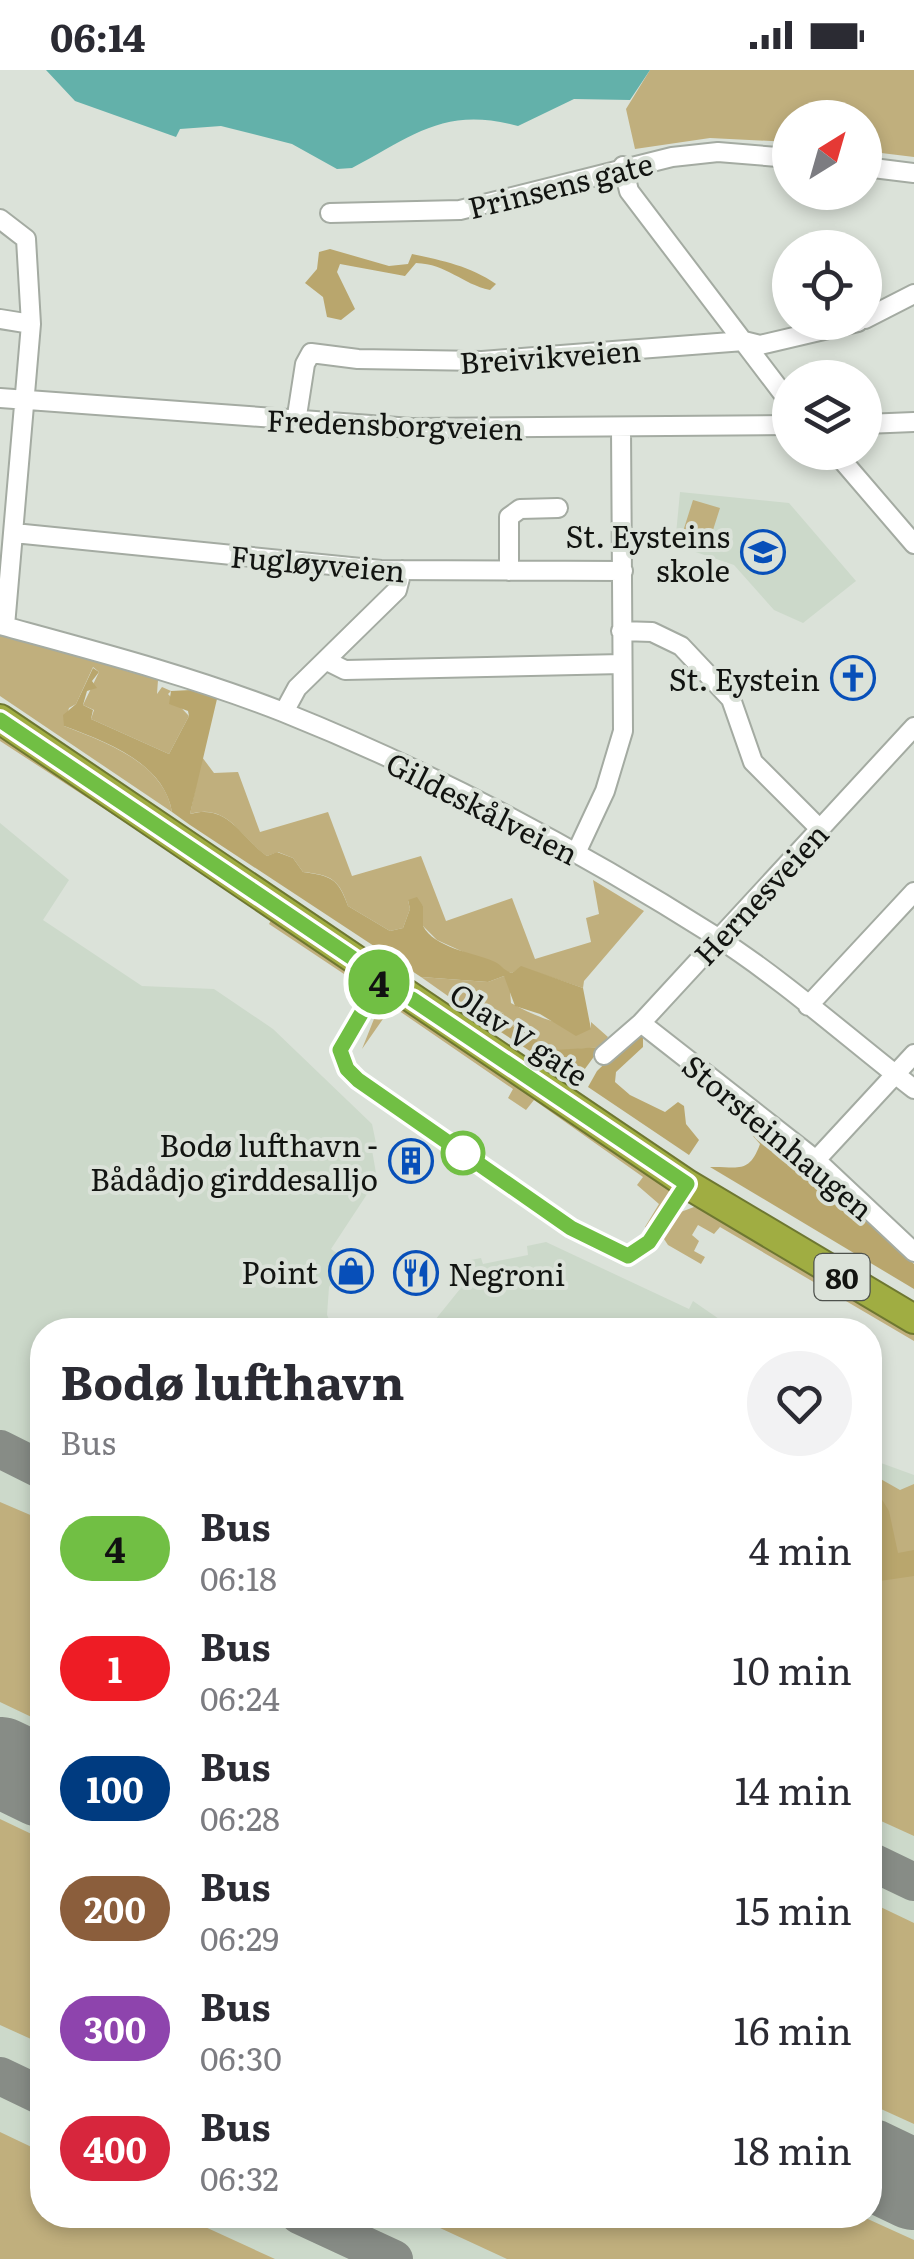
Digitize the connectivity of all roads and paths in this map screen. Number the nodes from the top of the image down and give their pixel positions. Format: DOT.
graph roads {
  1 [pos="772,156"];
  2 [pos="623,166"];
  3 [pos="882,170"];
  4 [pos="914,173"];
  5 [pos="330,213"];
  6 [pos="0,219"];
  7 [pos="914,294"];
  8 [pos="882,310"];
  9 [pos="0,320"];
  10 [pos="31,324"];
  11 [pos="784,340"];
  12 [pos="744,341"];
  13 [pos="772,378"];
  14 [pos="0,398"];
  15 [pos="24,400"];
  16 [pos="296,422"];
  17 [pos="914,422"];
  18 [pos="882,423"];
  19 [pos="772,425"];
  20 [pos="621,428"];
  21 [pos="850,470"];
  22 [pos="558,508"];
  23 [pos="14,532"];
  24 [pos="914,544"];
  25 [pos="402,570"];
  26 [pos="509,571"];
  27 [pos="623,571"];
  28 [pos="2,625"];
  29 [pos="622,631"];
  30 [pos="327,661"];
  31 [pos="622,664"];
  32 [pos="284,712"];
  33 [pos="0,720"];
  34 [pos="913,731"];
  35 [pos="820,829"];
  36 [pos="576,853"];
  37 [pos="914,892"];
  38 [pos="718,938"];
  39 [pos="808,1006"];
  40 [pos="641,1022"];
  41 [pos="914,1054"];
  42 [pos="604,1055"];
  43 [pos="896,1075"];
  44 [pos="914,1089"];
  45 [pos="816,1160"];
  46 [pos="914,1252"];
  47 [pos="914,1320"];
  1 -- 2 [label="street, Prinsens gate"];
  2 -- 5 [label="street, Prinsens gate"];
  2 -- 12 [label="street"];
  3 -- 4 [label="street"];
  6 -- 10 [label="street"];
  7 -- 8 [label="street"];
  9 -- 10 [label="street"];
  10 -- 15 [label="street"];
  11 -- 12 [label="street, Breivikveien"];
  12 -- 13 [label="street"];
  12 -- 16 [label="street, Breivikveien"];
  14 -- 15 [label="street, Fredensborgveien"];
  15 -- 16 [label="street, Fredensborgveien"];
  15 -- 23 [label="street"];
  16 -- 20 [label="street, Fredensborgveien"];
  17 -- 18 [label="street"];
  19 -- 20 [label="street, Fredensborgveien"];
  20 -- 27 [label="street"];
  21 -- 24 [label="street"];
  22 -- 26 [label="street"];
  23 -- 25 [label="street, Fugløyveien"];
  23 -- 28 [label="street"];
  25 -- 26 [label="street, Fugløyveien"];
  25 -- 30 [label="street"];
  26 -- 27 [label="street, Fugløyveien"];
  27 -- 29 [label="street"];
  28 -- 32 [label="street, Gildeskålveien"];
  29 -- 31 [label="street"];
  29 -- 35 [label="street"];
  30 -- 31 [label="street"];
  30 -- 32 [label="street"];
  31 -- 36 [label="street"];
  32 -- 36 [label="street, Gildeskålveien"];
  33 -- 47 [label="highway, Olav V gate / 80"];
  34 -- 35 [label="street, Hernesveien"];
  35 -- 38 [label="street, Hernesveien"];
  36 -- 38 [label="street, Gildeskålveien"];
  37 -- 39 [label="street"];
  38 -- 39 [label="street, Gildeskålveien"];
  38 -- 40 [label="street, Hernesveien"];
  39 -- 43 [label="street, Gildeskålveien"];
  40 -- 42 [label="street, Hernesveien"];
  40 -- 45 [label="street, Storsteinhaugen"];
  41 -- 43 [label="street"];
  43 -- 44 [label="street, Gildeskålveien"];
  43 -- 45 [label="street"];
  45 -- 46 [label="street, Storsteinhaugen"];
}
